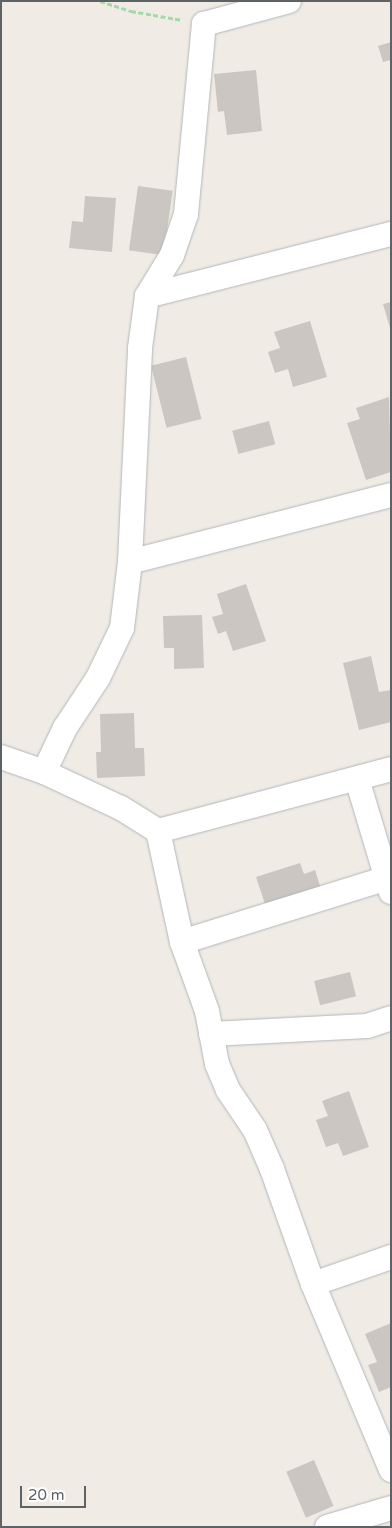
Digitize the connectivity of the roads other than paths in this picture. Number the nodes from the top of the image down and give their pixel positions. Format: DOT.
graph roads {
  1 [pos="289,1"];
  2 [pos="391,234"];
  3 [pos="147,296"];
  4 [pos="391,494"];
  5 [pos="130,562"];
  6 [pos="1,758"];
  7 [pos="391,769"];
  8 [pos="44,772"];
  9 [pos="357,779"];
  10 [pos="158,831"];
  11 [pos="390,882"];
  12 [pos="182,942"];
  13 [pos="391,1018"];
  14 [pos="211,1034"];
  15 [pos="391,1257"];
  16 [pos="313,1284"];
  17 [pos="391,1470"];
  18 [pos="391,1508"];
  19 [pos="327,1527"];
  1 -- 3 [label="street"];
  2 -- 3 [label="street"];
  3 -- 5 [label="street"];
  4 -- 5 [label="street"];
  5 -- 8 [label="street"];
  6 -- 8 [label="street"];
  7 -- 9 [label="street"];
  8 -- 10 [label="street"];
  9 -- 10 [label="street"];
  9 -- 11 [label="street"];
  10 -- 12 [label="street"];
  11 -- 12 [label="street"];
  12 -- 14 [label="street"];
  13 -- 14 [label="street"];
  14 -- 16 [label="street"];
  15 -- 16 [label="street"];
  16 -- 17 [label="street"];
  18 -- 19 [label="street"];
}
